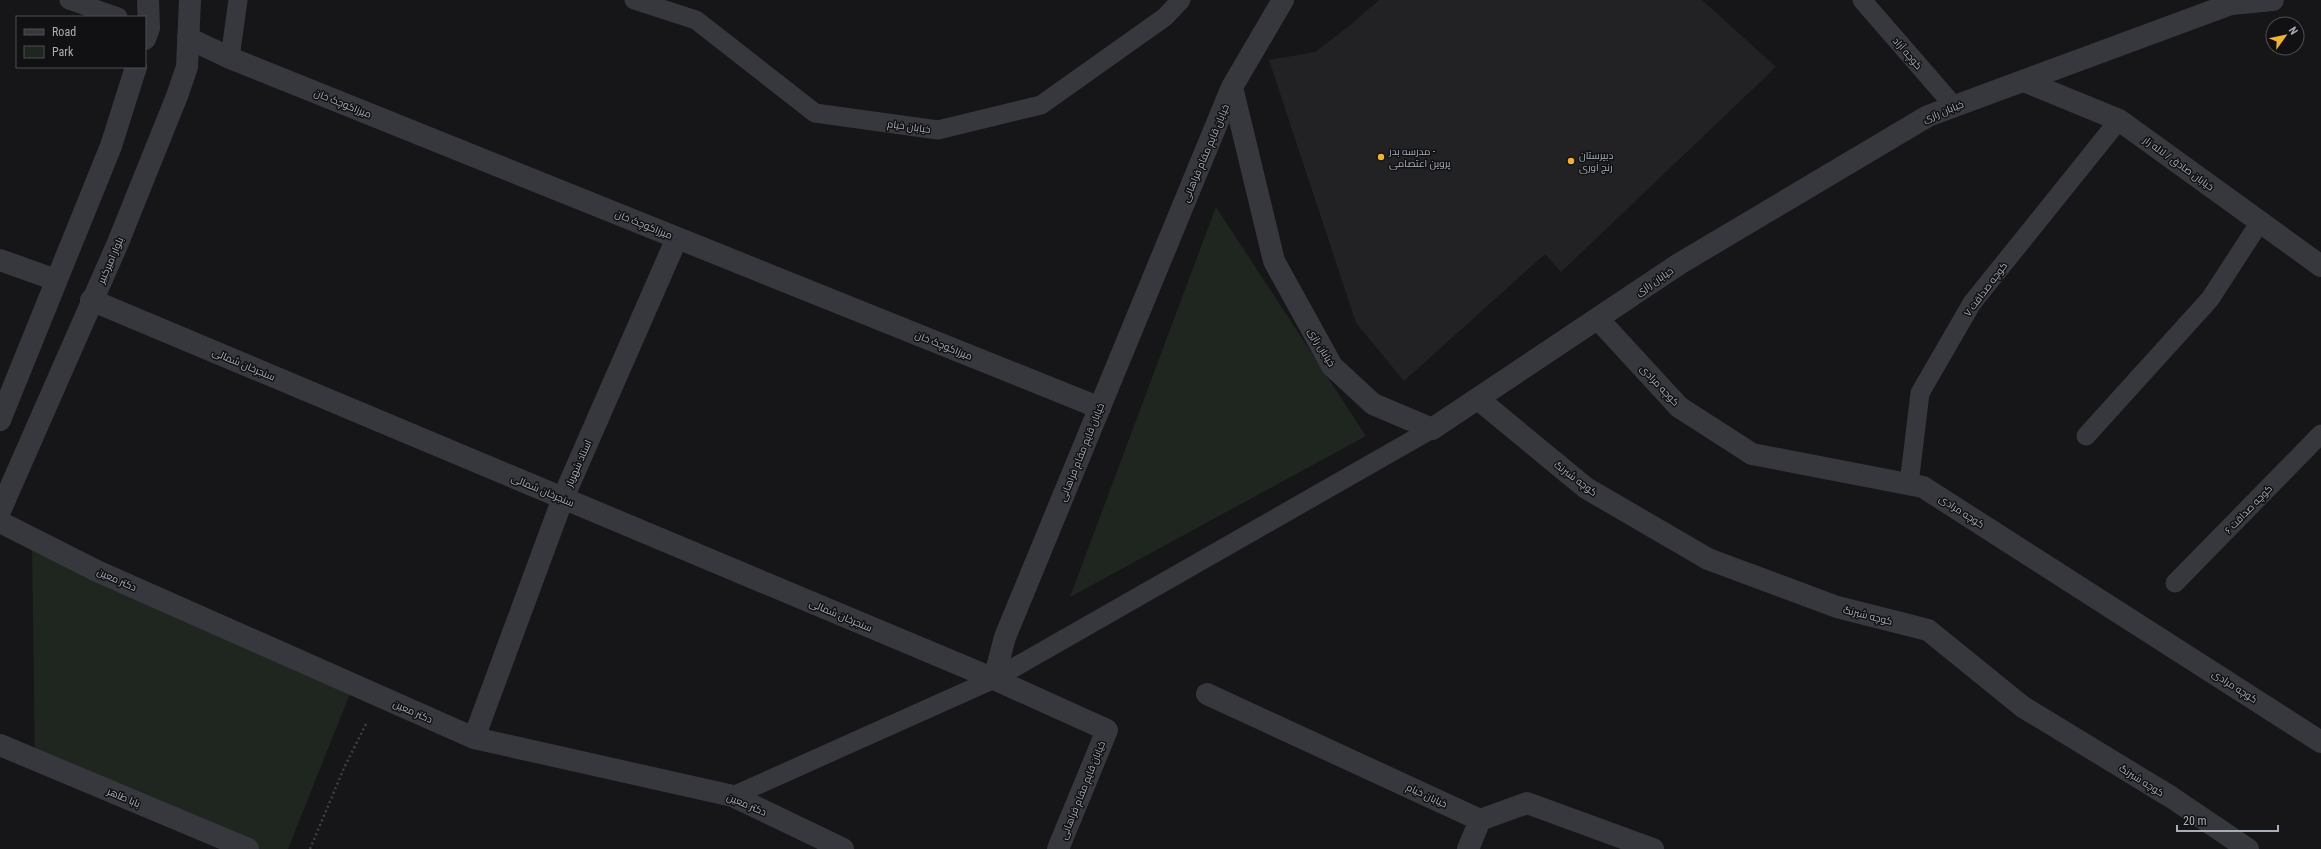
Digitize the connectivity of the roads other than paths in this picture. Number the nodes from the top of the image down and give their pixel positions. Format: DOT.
graph roads {
  1 [pos="69,0"];
  2 [pos="148,0"];
  3 [pos="190,0"];
  4 [pos="238,0"];
  5 [pos="634,0"];
  6 [pos="1181,0"];
  7 [pos="1283,0"];
  8 [pos="1862,0"];
  9 [pos="2273,0"];
  10 [pos="115,16"];
  11 [pos="146,31"];
  12 [pos="188,38"];
  13 [pos="230,58"];
  14 [pos="136,68"];
  15 [pos="2024,80"];
  16 [pos="1232,87"];
  17 [pos="1954,106"];
  18 [pos="2119,120"];
  19 [pos="2260,222"];
  20 [pos="677,238"];
  21 [pos="0,260"];
  22 [pos="2321,266"];
  23 [pos="56,280"];
  24 [pos="92,300"];
  25 [pos="1598,319"];
  26 [pos="1478,398"];
  27 [pos="1100,408"];
  28 [pos="0,420"];
  29 [pos="1432,429"];
  30 [pos="2321,434"];
  31 [pos="2086,436"];
  32 [pos="1909,484"];
  33 [pos="563,498"];
  34 [pos="0,511"];
  35 [pos="0,522"];
  36 [pos="2175,583"];
  37 [pos="994,679"];
  38 [pos="1207,694"];
  39 [pos="474,738"];
  40 [pos="2321,742"];
  41 [pos="0,745"];
  42 [pos="733,796"];
  43 [pos="1480,820"];
  44 [pos="248,849"];
  45 [pos="843,849"];
  46 [pos="1058,849"];
  47 [pos="1468,849"];
  48 [pos="1653,849"];
  49 [pos="2248,849"];
  1 -- 10 [label="lane"];
  2 -- 11 [label="street"];
  3 -- 12 [label="street, بلوار امیرکبیر"];
  4 -- 13 [label="lane"];
  5 -- 6 [label="lane, خیابان خیام"];
  7 -- 16 [label="street, خیابان قایم مقام فراهانی"];
  8 -- 17 [label="lane, کوچه آزاد"];
  9 -- 15 [label="street, خیابان رازی"];
  12 -- 13 [label="street, میرزاکوچک خان"];
  12 -- 24 [label="street, بلوار امیرکبیر"];
  13 -- 20 [label="street, میرزاکوچک خان"];
  14 -- 23 [label="street"];
  15 -- 17 [label="street, خیابان رازی"];
  15 -- 18 [label="street, خیابان صادق / لاله زار"];
  16 -- 27 [label="street, خیابان قایم مقام فراهانی"];
  16 -- 29 [label="street, خیابان رازی"];
  17 -- 25 [label="street, خیابان رازی"];
  18 -- 19 [label="street, خیابان صادق / لاله زار"];
  18 -- 32 [label="lane, کوچه صداقت ۷"];
  19 -- 22 [label="street, خیابان صادق / لاله زار"];
  19 -- 31 [label="lane"];
  20 -- 27 [label="street, میرزاکوچک خان"];
  20 -- 33 [label="street, استاد شهریار"];
  21 -- 23 [label="street"];
  23 -- 28 [label="street"];
  24 -- 33 [label="street, سنجرخان شمالی"];
  24 -- 34 [label="street, بلوار امیرکبیر"];
  25 -- 26 [label="street, خیابان رازی"];
  25 -- 32 [label="street, کوچه مرادی"];
  26 -- 29 [label="street, خیابان رازی"];
  26 -- 49 [label="street, کوچه شبرنگ"];
  27 -- 37 [label="street, خیابان قایم مقام فراهانی"];
  29 -- 37 [label="lane"];
  30 -- 36 [label="lane, کوچه صداقت ۶"];
  32 -- 40 [label="street, کوچه مرادی"];
  33 -- 37 [label="street, سنجرخان شمالی"];
  33 -- 39 [label="street, استاد شهریار"];
  35 -- 39 [label="street, دکتر معین"];
  37 -- 42 [label="lane"];
  37 -- 46 [label="street, خیابان قایم مقام فراهانی"];
  38 -- 43 [label="street, خیابان خیام"];
  39 -- 42 [label="street, دکتر معین"];
  41 -- 44 [label="street, بابا طاهر"];
  42 -- 45 [label="street, دکتر معین"];
  43 -- 47 [label="street"];
  43 -- 48 [label="street"];
}
